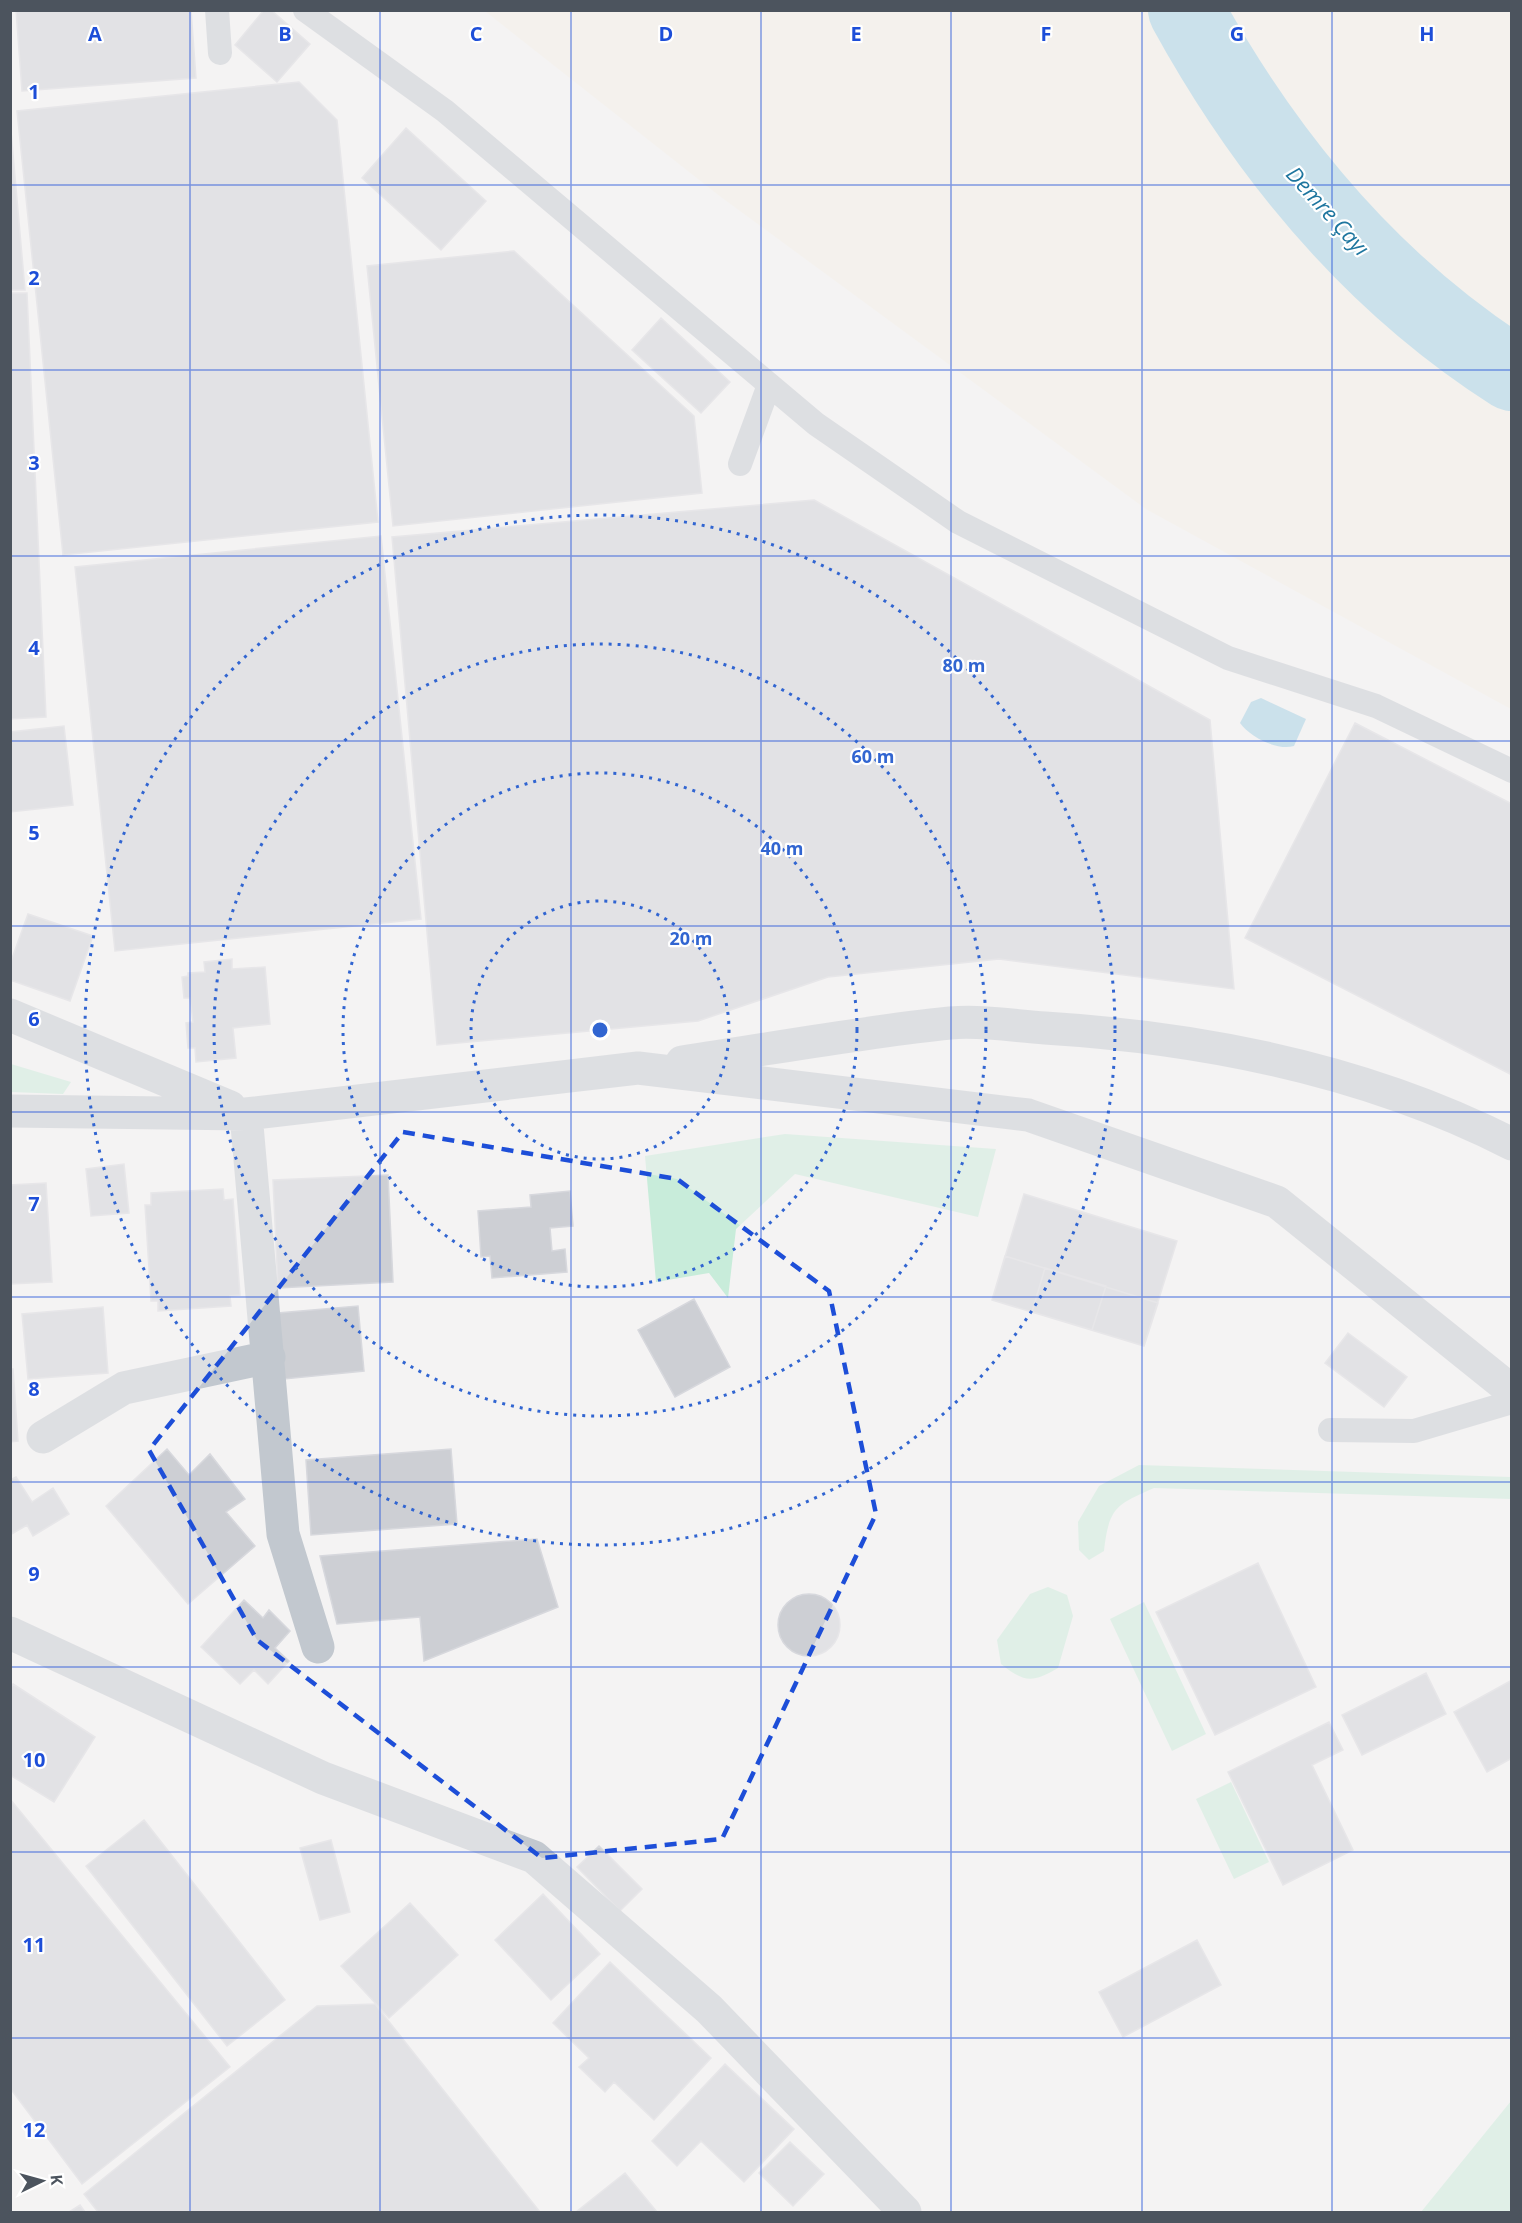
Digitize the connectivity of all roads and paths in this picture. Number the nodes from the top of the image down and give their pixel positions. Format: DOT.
graph roads {
  1 [pos="217,10"];
  2 [pos="305,10"];
  3 [pos="220,53"];
  4 [pos="769,385"];
  5 [pos="740,464"];
  6 [pos="1512,771"];
  7 [pos="10,1015"];
  8 [pos="638,1068"];
  9 [pos="10,1111"];
  10 [pos="246,1114"];
  11 [pos="1512,1144"];
  12 [pos="268,1357"];
  13 [pos="1512,1391"];
  14 [pos="1512,1402"];
  15 [pos="1330,1430"];
  16 [pos="43,1437"];
  17 [pos="10,1633"];
  18 [pos="318,1647"];
  19 [pos="906,2212"];
  1 -- 3 [label="lane"];
  2 -- 4 [label="lane"];
  4 -- 5 [label="lane"];
  4 -- 6 [label="lane"];
  7 -- 10 [label="street"];
  8 -- 10 [label="street"];
  8 -- 11 [label="street"];
  8 -- 13 [label="street"];
  9 -- 10 [label="street"];
  10 -- 12 [label="street"];
  12 -- 16 [label="street"];
  12 -- 18 [label="street"];
  14 -- 15 [label="lane"];
  17 -- 19 [label="street"];
}
